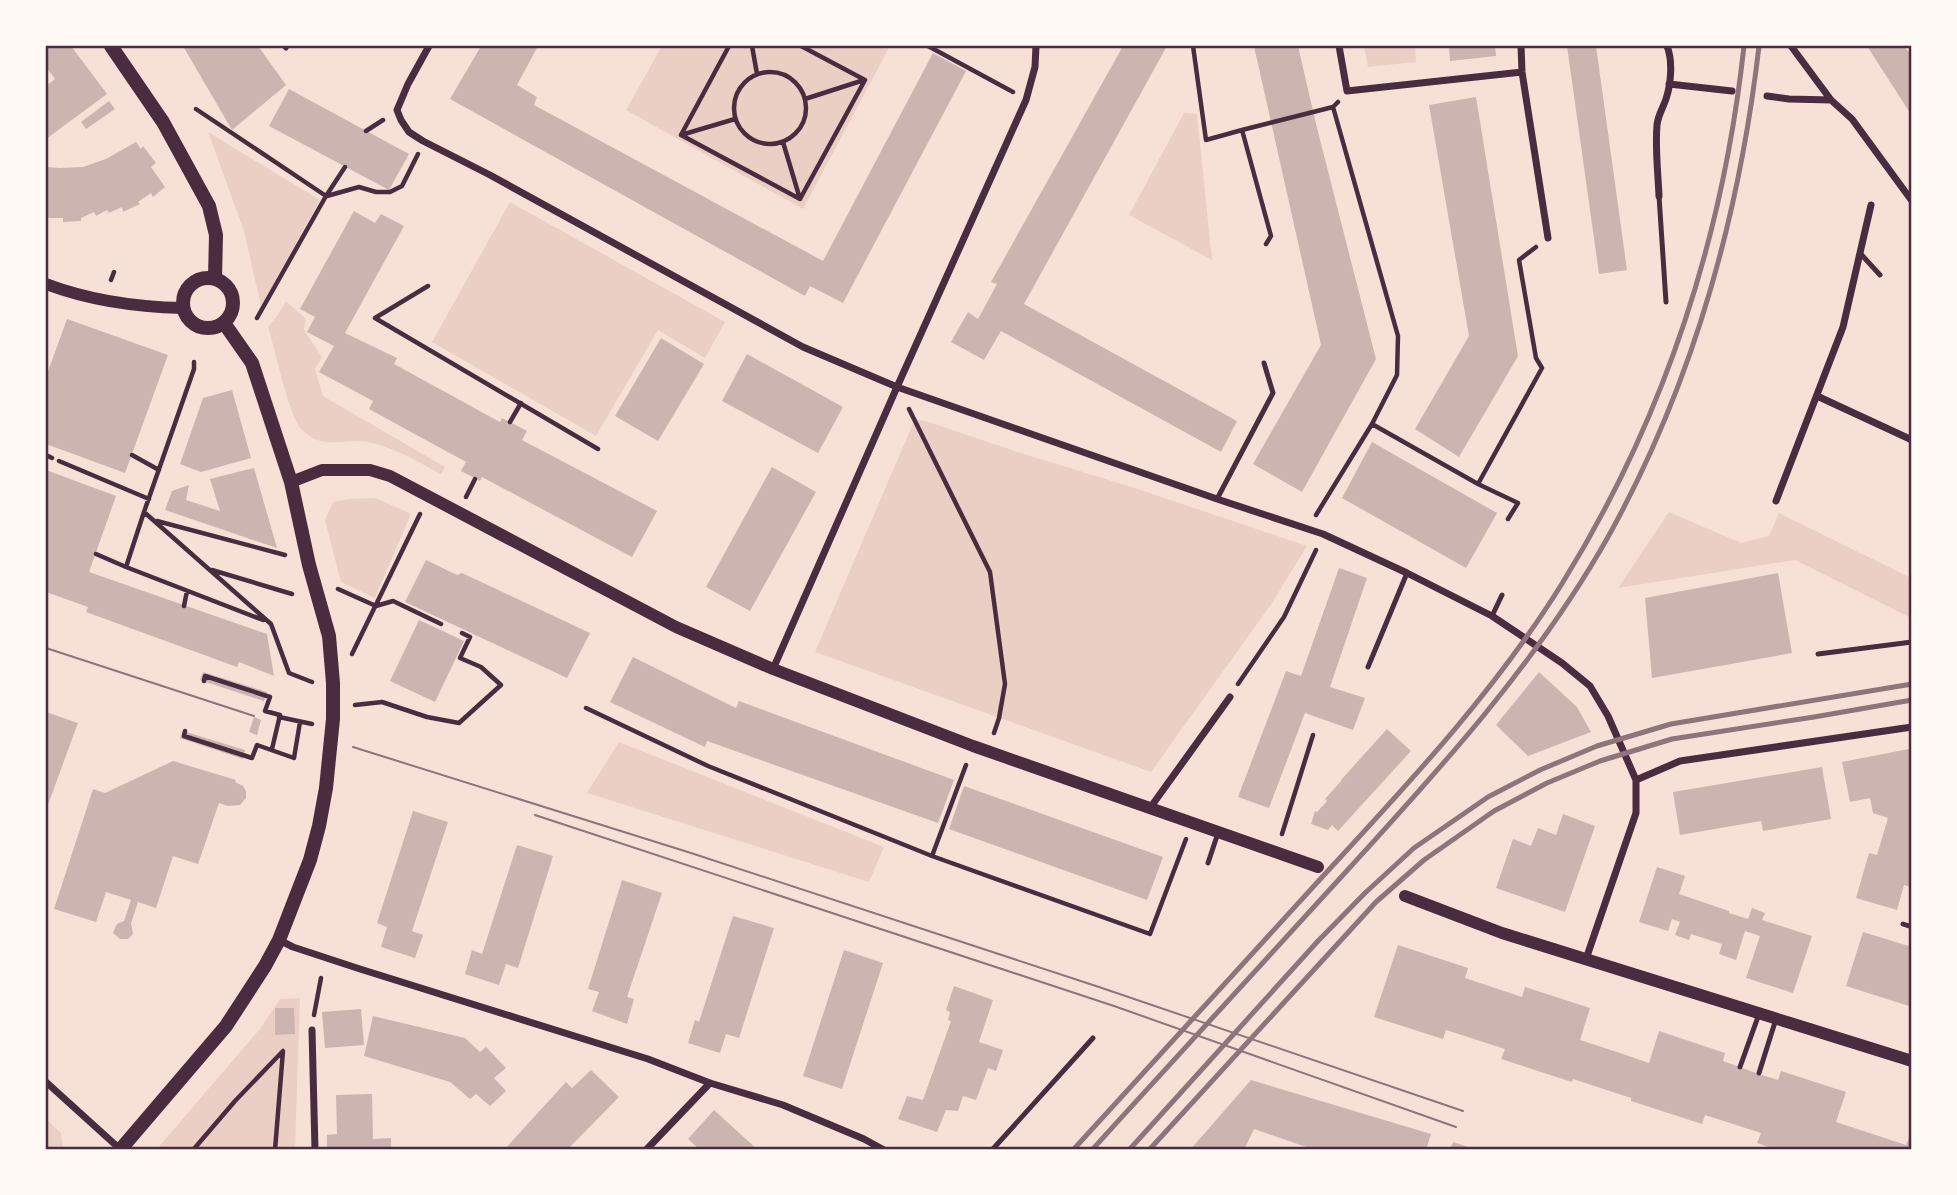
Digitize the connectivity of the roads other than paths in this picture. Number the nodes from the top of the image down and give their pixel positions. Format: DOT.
graph roads {
  1 [pos="111,46"];
  2 [pos="429,46"];
  3 [pos="1036,46"];
  4 [pos="1339,46"];
  5 [pos="1521,46"];
  6 [pos="1667,46"];
  7 [pos="1791,46"];
  8 [pos="1522,72"];
  9 [pos="1668,84"];
  10 [pos="1732,91"];
  11 [pos="1767,96"];
  12 [pos="1831,100"];
  13 [pos="1659,196"];
  14 [pos="1912,201"];
  15 [pos="1871,205"];
  16 [pos="1548,238"];
  17 [pos="1860,253"];
  18 [pos="1880,275"];
  19 [pos="215,278"];
  20 [pos="46,284"];
  21 [pos="1666,302"];
  22 [pos="183,308"];
  23 [pos="224,323"];
  24 [pos="1265,363"];
  25 [pos="897,387"];
  26 [pos="1817,396"];
  27 [pos="1912,440"];
  28 [pos="291,482"];
  29 [pos="1217,499"];
  30 [pos="1776,501"];
  31 [pos="1407,573"];
  32 [pos="1502,595"];
  33 [pos="1492,616"];
  34 [pos="1912,642"];
  35 [pos="1818,654"];
  36 [pos="1368,667"];
  37 [pos="773,670"];
  38 [pos="1230,697"];
  39 [pos="1912,727"];
  40 [pos="1636,780"];
  41 [pos="1150,808"];
  42 [pos="1218,832"];
  43 [pos="1208,863"];
  44 [pos="1318,867"];
  45 [pos="1405,896"];
  46 [pos="1903,924"];
  47 [pos="1912,927"];
  48 [pos="279,940"];
  49 [pos="1586,960"];
  50 [pos="1759,1014"];
  51 [pos="1776,1020"];
  52 [pos="312,1030"];
  53 [pos="1093,1038"];
  54 [pos="1912,1061"];
  55 [pos="1740,1067"];
  56 [pos="1759,1073"];
  57 [pos="46,1082"];
  58 [pos="710,1083"];
  59 [pos="120,1149"];
  60 [pos="315,1150"];
  61 [pos="646,1150"];
  62 [pos="884,1150"];
  63 [pos="992,1150"];
  1 -- 19 [label="main road"];
  2 -- 25 [label="street"];
  3 -- 25 [label="street"];
  4 -- 8 [label="street"];
  5 -- 8 [label="street"];
  6 -- 9 [label="street"];
  7 -- 12 [label="street"];
  8 -- 16 [label="street"];
  9 -- 10 [label="street"];
  9 -- 13 [label="street"];
  11 -- 12 [label="street"];
  12 -- 14 [label="street"];
  13 -- 21 [label="lane"];
  15 -- 17 [label="street"];
  17 -- 18 [label="lane"];
  17 -- 26 [label="street"];
  19 -- 22 [label="main road"];
  19 -- 23 [label="main road"];
  20 -- 22 [label="street"];
  22 -- 23 [label="main road"];
  23 -- 28 [label="main road"];
  24 -- 29 [label="lane"];
  25 -- 29 [label="street"];
  25 -- 37 [label="street"];
  26 -- 27 [label="street"];
  26 -- 30 [label="street"];
  28 -- 37 [label="street"];
  28 -- 48 [label="main road"];
  29 -- 31 [label="street"];
  31 -- 33 [label="street"];
  31 -- 36 [label="lane"];
  32 -- 33 [label="lane"];
  33 -- 40 [label="street"];
  34 -- 35 [label="lane"];
  37 -- 41 [label="street"];
  38 -- 41 [label="street"];
  39 -- 40 [label="street"];
  40 -- 49 [label="street"];
  41 -- 42 [label="street"];
  42 -- 43 [label="lane"];
  42 -- 44 [label="street"];
  45 -- 49 [label="street"];
  46 -- 47 [label="lane"];
  48 -- 58 [label="street"];
  48 -- 59 [label="main road"];
  49 -- 50 [label="street"];
  50 -- 51 [label="street"];
  50 -- 55 [label="lane"];
  51 -- 54 [label="street"];
  51 -- 56 [label="lane"];
  52 -- 60 [label="street"];
  53 -- 63 [label="lane"];
  57 -- 59 [label="street"];
  58 -- 61 [label="street"];
  58 -- 62 [label="street"];
}
